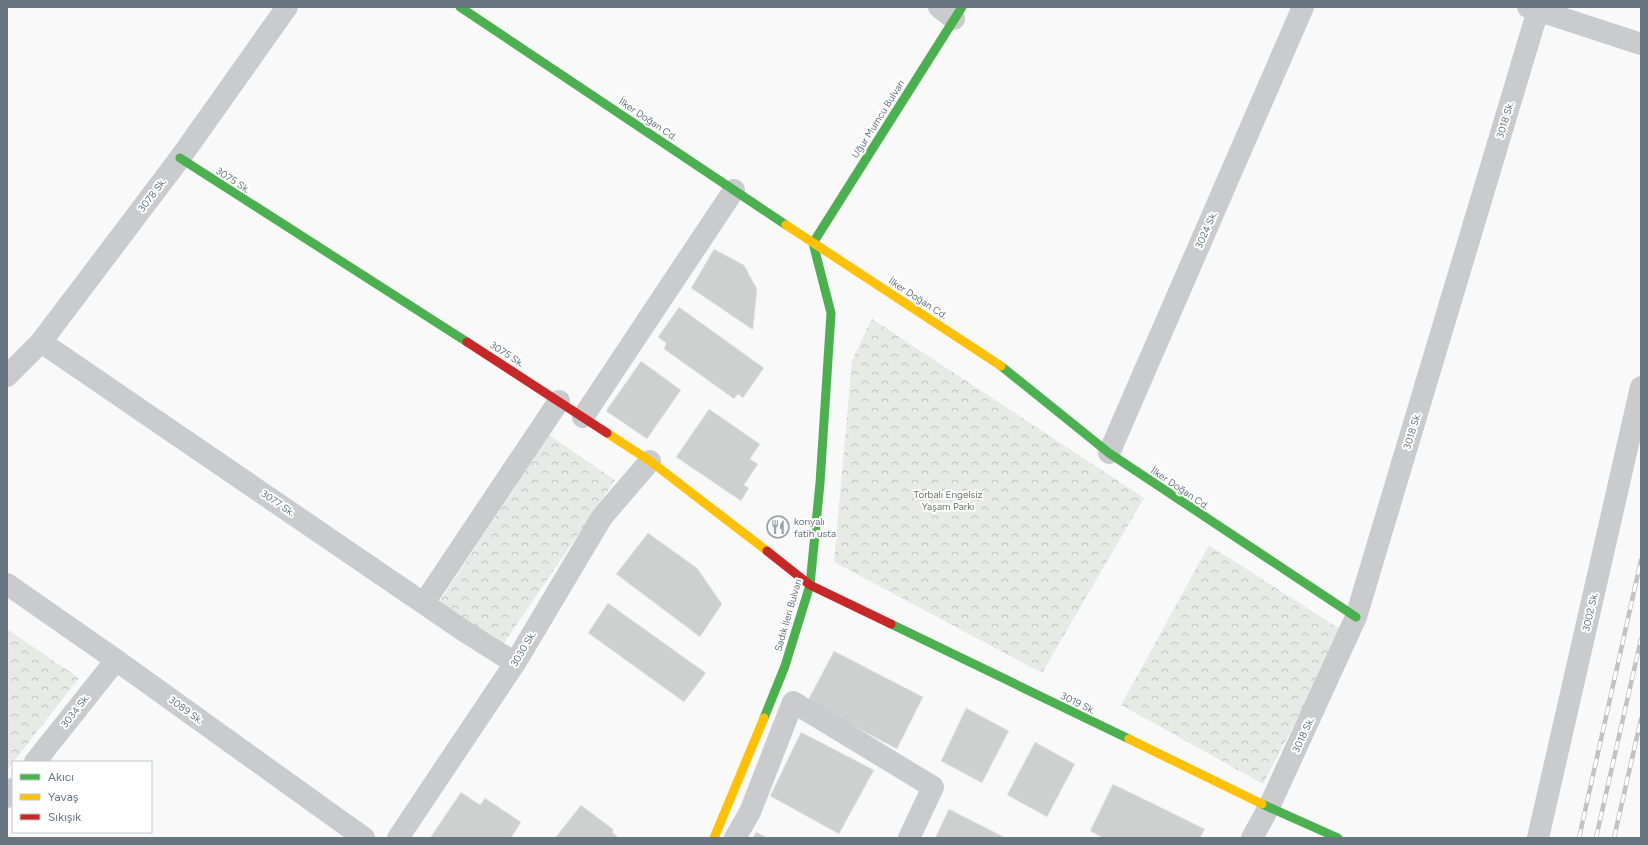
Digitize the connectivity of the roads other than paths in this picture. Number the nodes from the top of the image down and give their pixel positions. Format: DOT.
graph roads {
  1 [pos="287,7"];
  2 [pos="460,7"];
  3 [pos="1303,7"];
  4 [pos="1533,9"];
  5 [pos="951,11"];
  6 [pos="1641,44"];
  7 [pos="180,158"];
  8 [pos="734,190"];
  9 [pos="813,243"];
  10 [pos="41,342"];
  11 [pos="7,376"];
  12 [pos="1641,387"];
  13 [pos="559,400"];
  14 [pos="583,417"];
  15 [pos="1109,453"];
  16 [pos="650,461"];
  17 [pos="7,584"];
  18 [pos="810,585"];
  19 [pos="424,603"];
  20 [pos="1356,617"];
  21 [pos="116,660"];
  22 [pos="515,663"];
  23 [pos="36,761"];
  24 [pos="1269,807"];
  25 [pos="364,838"];
  26 [pos="398,838"];
  27 [pos="714,838"];
  28 [pos="735,838"];
  29 [pos="909,838"];
  30 [pos="1252,838"];
  31 [pos="1338,838"];
  32 [pos="1538,838"];
  1 -- 7 [label="street, 3078 Sk."];
  2 -- 8 [label="main road, İlker Doğan Cd."];
  3 -- 15 [label="street, 3024 Sk."];
  4 -- 6 [label="street"];
  4 -- 20 [label="street, 3018 Sk."];
  5 -- 9 [label="main road, Uğur Mumcu Bulvarı"];
  7 -- 10 [label="street, 3078 Sk."];
  7 -- 13 [label="main road, 3075 Sk."];
  8 -- 9 [label="main road, İlker Doğan Cd."];
  8 -- 14 [label="street"];
  9 -- 15 [label="main road, İlker Doğan Cd."];
  9 -- 18 [label="main road, Sadık İleri Bulvarı"];
  10 -- 11 [label="street, 3078 Sk."];
  10 -- 19 [label="street, 3077 Sk."];
  12 -- 32 [label="street, 3002 Sk."];
  13 -- 14 [label="main road, 3075 Sk."];
  13 -- 19 [label="street"];
  14 -- 16 [label="main road, 3075 Sk."];
  15 -- 20 [label="main road, İlker Doğan Cd."];
  16 -- 18 [label="main road, 3075 Sk."];
  16 -- 22 [label="street, 3030 Sk."];
  17 -- 21 [label="street, 3089 Sk."];
  18 -- 24 [label="main road, 3019 Sk."];
  18 -- 27 [label="main road, Sadık İleri Bulvarı"];
  19 -- 22 [label="street, 3077 Sk."];
  20 -- 24 [label="street, 3018 Sk."];
  21 -- 23 [label="street, 3034 Sk."];
  21 -- 25 [label="street, 3089 Sk."];
  22 -- 26 [label="street, 3030 Sk."];
  24 -- 30 [label="street, 3018 Sk."];
  24 -- 31 [label="main road, 3019 Sk."];
  28 -- 29 [label="street"];
}
